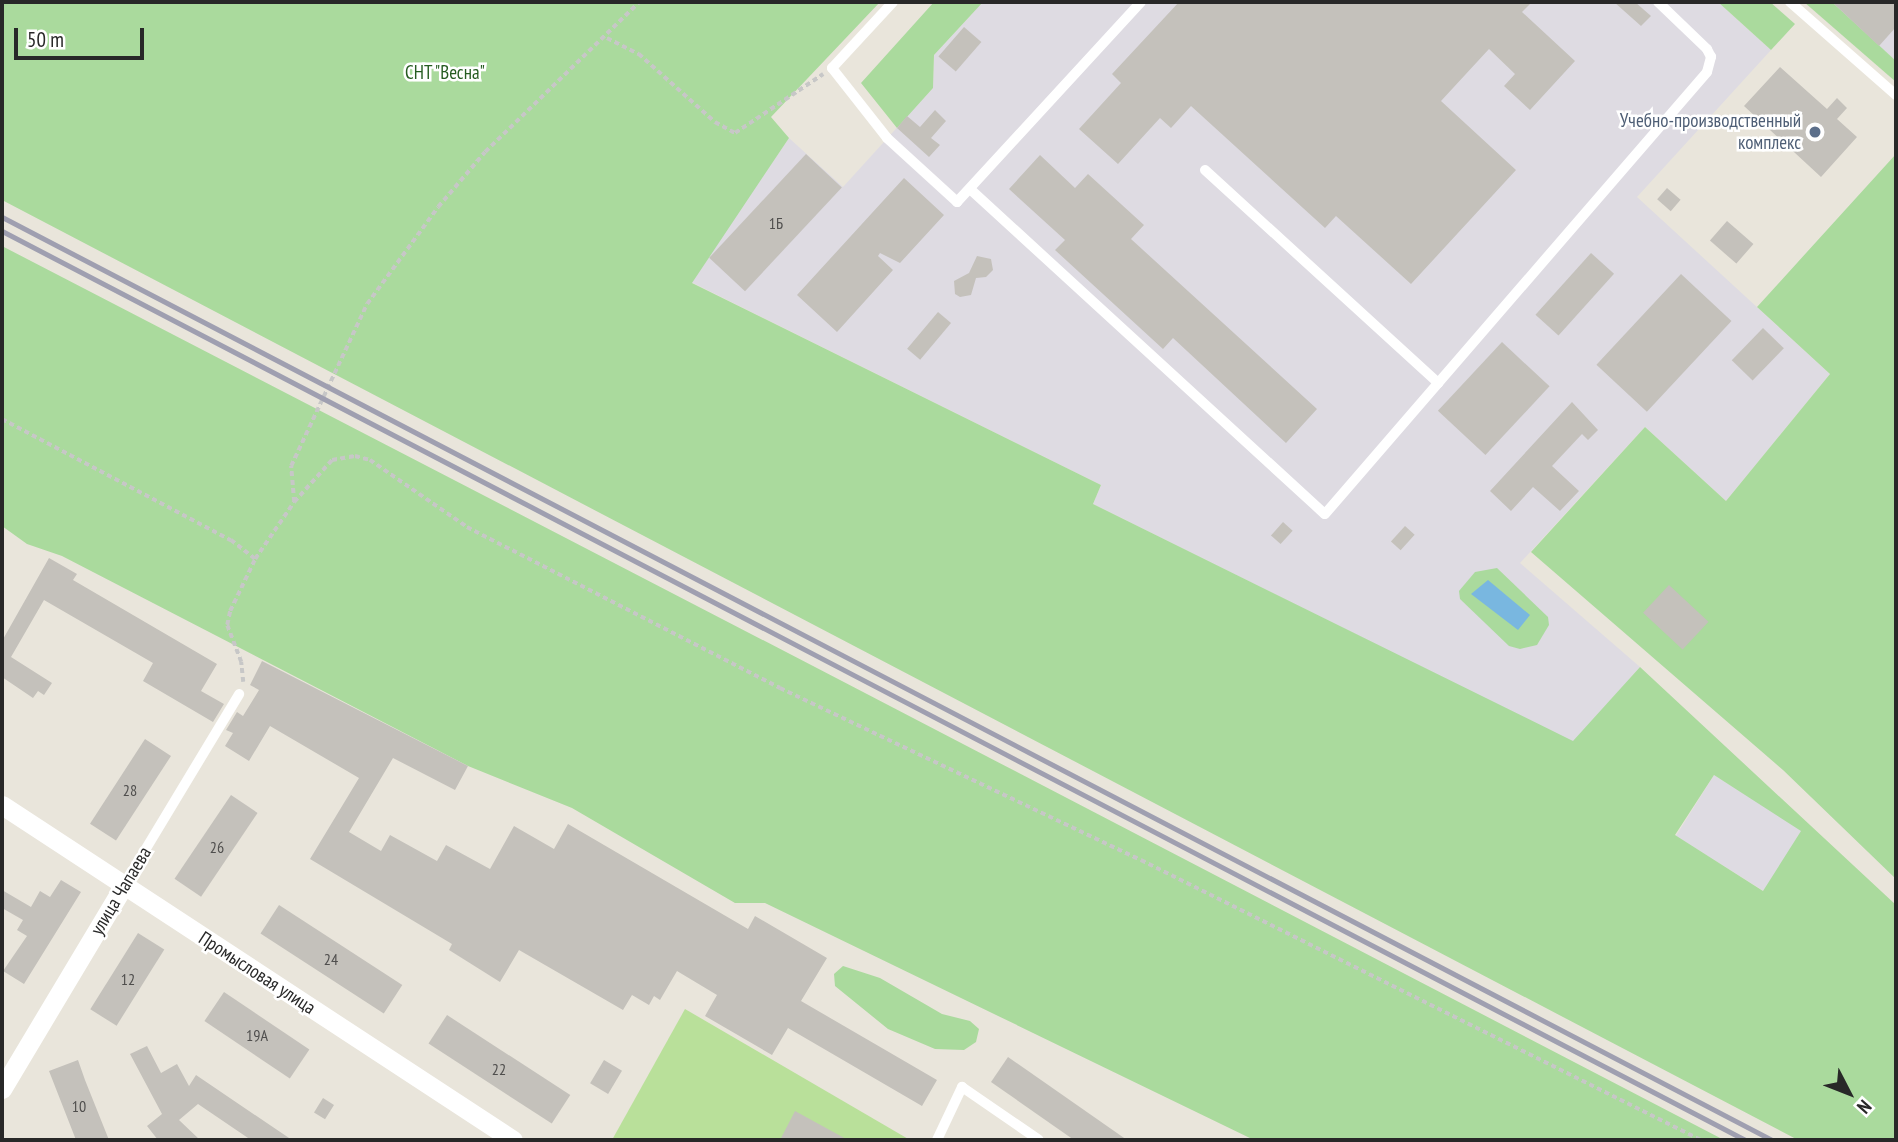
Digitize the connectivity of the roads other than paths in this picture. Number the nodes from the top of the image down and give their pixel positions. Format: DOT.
graph roads {
  1 [pos="893,2"];
  2 [pos="1141,2"];
  3 [pos="1657,2"];
  4 [pos="1790,2"];
  5 [pos="1896,94"];
  6 [pos="1205,170"];
  7 [pos="970,188"];
  8 [pos="1438,383"];
  9 [pos="239,694"];
  10 [pos="2,805"];
  11 [pos="124,885"];
  12 [pos="2,1089"];
  13 [pos="513,1140"];
  14 [pos="937,1140"];
  15 [pos="1039,1140"];
  1 -- 7 [label="lane"];
  2 -- 7 [label="lane"];
  3 -- 8 [label="lane"];
  4 -- 5 [label="lane"];
  6 -- 8 [label="lane"];
  7 -- 8 [label="lane"];
  9 -- 11 [label="lane, улица Чапаева"];
  10 -- 11 [label="street, Промысловая улица"];
  11 -- 12 [label="street, улица Чапаева"];
  11 -- 13 [label="street, Промысловая улица"];
  14 -- 15 [label="lane"];
}
